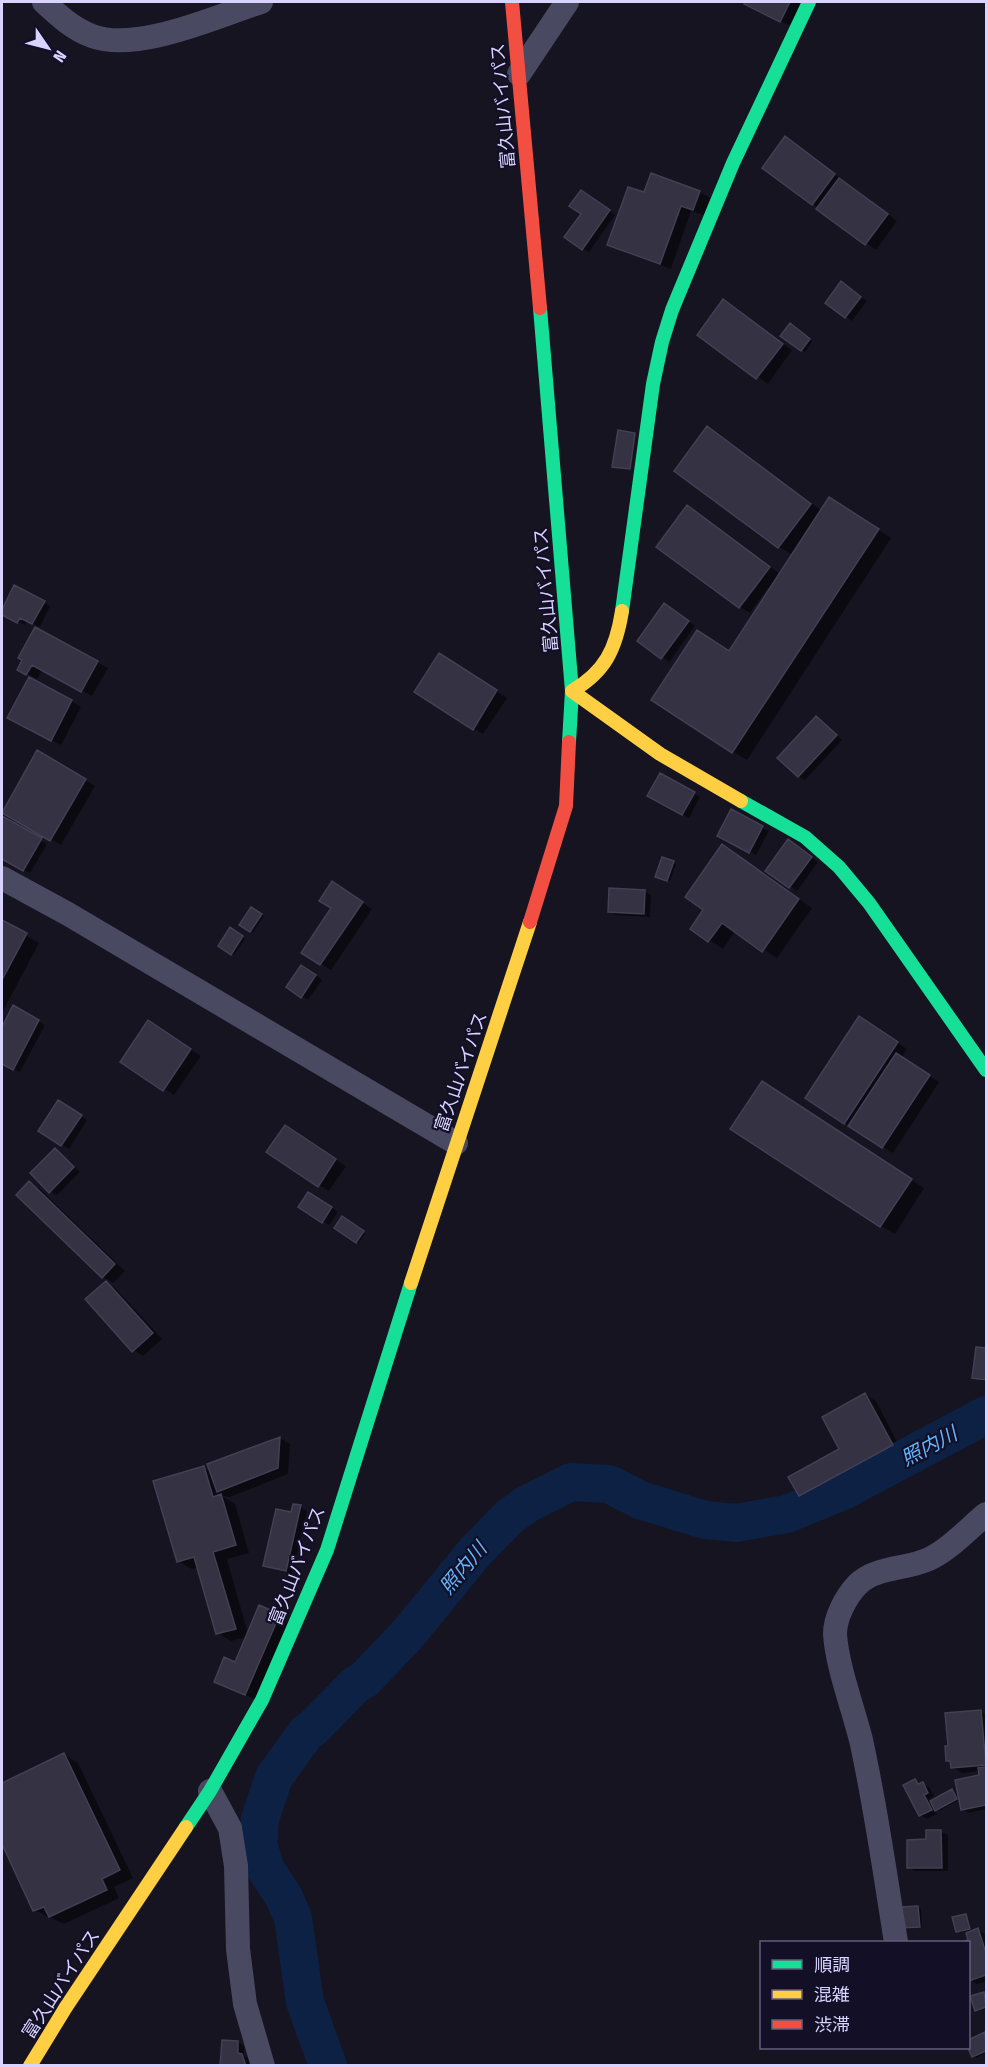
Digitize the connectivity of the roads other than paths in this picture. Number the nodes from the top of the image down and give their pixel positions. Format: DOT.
graph roads {
  1 [pos="44,2"];
  2 [pos="261,2"];
  3 [pos="512,2"];
  4 [pos="567,2"];
  5 [pos="809,2"];
  6 [pos="519,74"];
  7 [pos="572,691"];
  8 [pos="2,878"];
  9 [pos="987,1070"];
  10 [pos="456,1143"];
  11 [pos="987,1514"];
  12 [pos="210,1791"];
  13 [pos="896,1941"];
  14 [pos="30,2066"];
  15 [pos="263,2066"];
  1 -- 2 [label="street"];
  3 -- 6 [label="main road, 富久山バイパス"];
  4 -- 6 [label="street"];
  5 -- 7 [label="main road"];
  6 -- 7 [label="main road, 富久山バイパス"];
  7 -- 9 [label="main road"];
  7 -- 10 [label="main road, 富久山バイパス"];
  8 -- 10 [label="street"];
  10 -- 12 [label="main road, 富久山バイパス"];
  11 -- 13 [label="street"];
  12 -- 14 [label="main road, 富久山バイパス"];
  12 -- 15 [label="street"];
}
